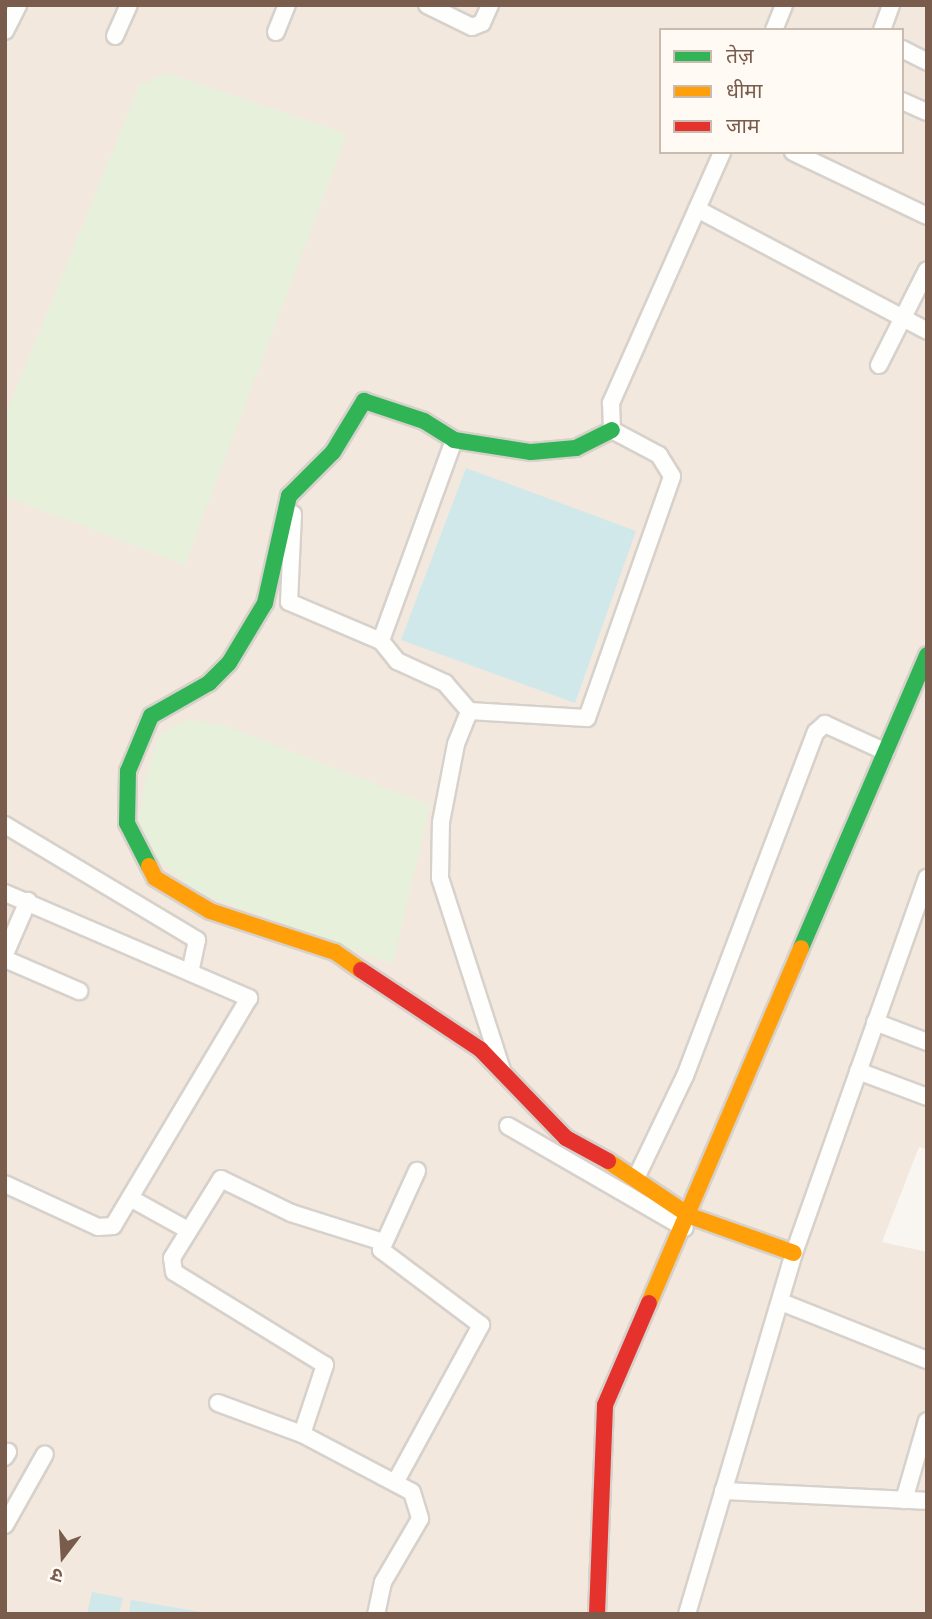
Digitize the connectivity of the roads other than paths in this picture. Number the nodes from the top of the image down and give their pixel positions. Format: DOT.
graph roads {
  1 [pos="18,5"];
  2 [pos="129,5"];
  3 [pos="286,5"];
  4 [pos="427,5"];
  5 [pos="490,5"];
  6 [pos="784,5"];
  7 [pos="891,5"];
  8 [pos="775,28"];
  9 [pos="883,28"];
  10 [pos="5,31"];
  11 [pos="276,32"];
  12 [pos="115,36"];
  13 [pos="904,50"];
  14 [pos="927,62"];
  15 [pos="904,102"];
  16 [pos="927,112"];
  17 [pos="721,154"];
  18 [pos="797,154"];
  19 [pos="697,209"];
  20 [pos="927,216"];
  21 [pos="927,270"];
  22 [pos="902,317"];
  23 [pos="927,331"];
  24 [pos="879,365"];
  25 [pos="612,430"];
  26 [pos="454,440"];
  27 [pos="296,490"];
  28 [pos="381,641"];
  29 [pos="927,655"];
  30 [pos="469,711"];
  31 [pos="886,752"];
  32 [pos="5,825"];
  33 [pos="927,878"];
  34 [pos="5,893"];
  35 [pos="28,901"];
  36 [pos="5,957"];
  37 [pos="191,969"];
  38 [pos="79,991"];
  39 [pos="875,1022"];
  40 [pos="927,1042"];
  41 [pos="502,1070"];
  42 [pos="858,1070"];
  43 [pos="927,1097"];
  44 [pos="508,1125"];
  45 [pos="417,1171"];
  46 [pos="637,1175"];
  47 [pos="5,1184"];
  48 [pos="130,1198"];
  49 [pos="688,1222"];
  50 [pos="188,1230"];
  51 [pos="383,1241"];
  52 [pos="794,1253"];
  53 [pos="781,1303"];
  54 [pos="927,1360"];
  55 [pos="218,1403"];
  56 [pos="927,1421"];
  57 [pos="302,1434"];
  58 [pos="45,1454"];
  59 [pos="396,1481"];
  60 [pos="723,1491"];
  61 [pos="904,1500"];
  62 [pos="927,1501"];
  63 [pos="5,1525"];
  64 [pos="376,1614"];
  65 [pos="597,1614"];
  66 [pos="687,1614"];
  1 -- 10 [label="street"];
  2 -- 12 [label="street"];
  3 -- 11 [label="street"];
  4 -- 5 [label="street"];
  6 -- 8 [label="street"];
  7 -- 9 [label="street"];
  13 -- 14 [label="street"];
  15 -- 16 [label="street"];
  17 -- 19 [label="street"];
  18 -- 20 [label="street"];
  19 -- 22 [label="street"];
  19 -- 25 [label="street"];
  21 -- 22 [label="street"];
  22 -- 23 [label="street"];
  22 -- 24 [label="street"];
  25 -- 26 [label="street"];
  25 -- 30 [label="street"];
  26 -- 27 [label="street"];
  26 -- 28 [label="street"];
  27 -- 28 [label="street"];
  27 -- 41 [label="street"];
  28 -- 30 [label="street"];
  29 -- 31 [label="street"];
  30 -- 41 [label="street"];
  31 -- 46 [label="street"];
  31 -- 49 [label="street"];
  32 -- 37 [label="street"];
  33 -- 39 [label="street"];
  34 -- 35 [label="street"];
  35 -- 36 [label="street"];
  35 -- 37 [label="street"];
  36 -- 38 [label="street"];
  37 -- 48 [label="street"];
  39 -- 40 [label="street"];
  39 -- 42 [label="street"];
  41 -- 46 [label="street"];
  42 -- 43 [label="street"];
  42 -- 52 [label="street"];
  44 -- 49 [label="street"];
  45 -- 51 [label="street"];
  46 -- 49 [label="street"];
  47 -- 48 [label="street"];
  48 -- 50 [label="street"];
  49 -- 52 [label="street"];
  49 -- 65 [label="street"];
  50 -- 51 [label="street"];
  50 -- 57 [label="street"];
  51 -- 59 [label="street"];
  52 -- 53 [label="street"];
  53 -- 54 [label="street"];
  53 -- 60 [label="street"];
  55 -- 57 [label="street"];
  56 -- 61 [label="street"];
  57 -- 59 [label="street"];
  58 -- 63 [label="street"];
  59 -- 64 [label="street"];
  60 -- 61 [label="street"];
  60 -- 66 [label="street"];
  61 -- 62 [label="street"];
}
